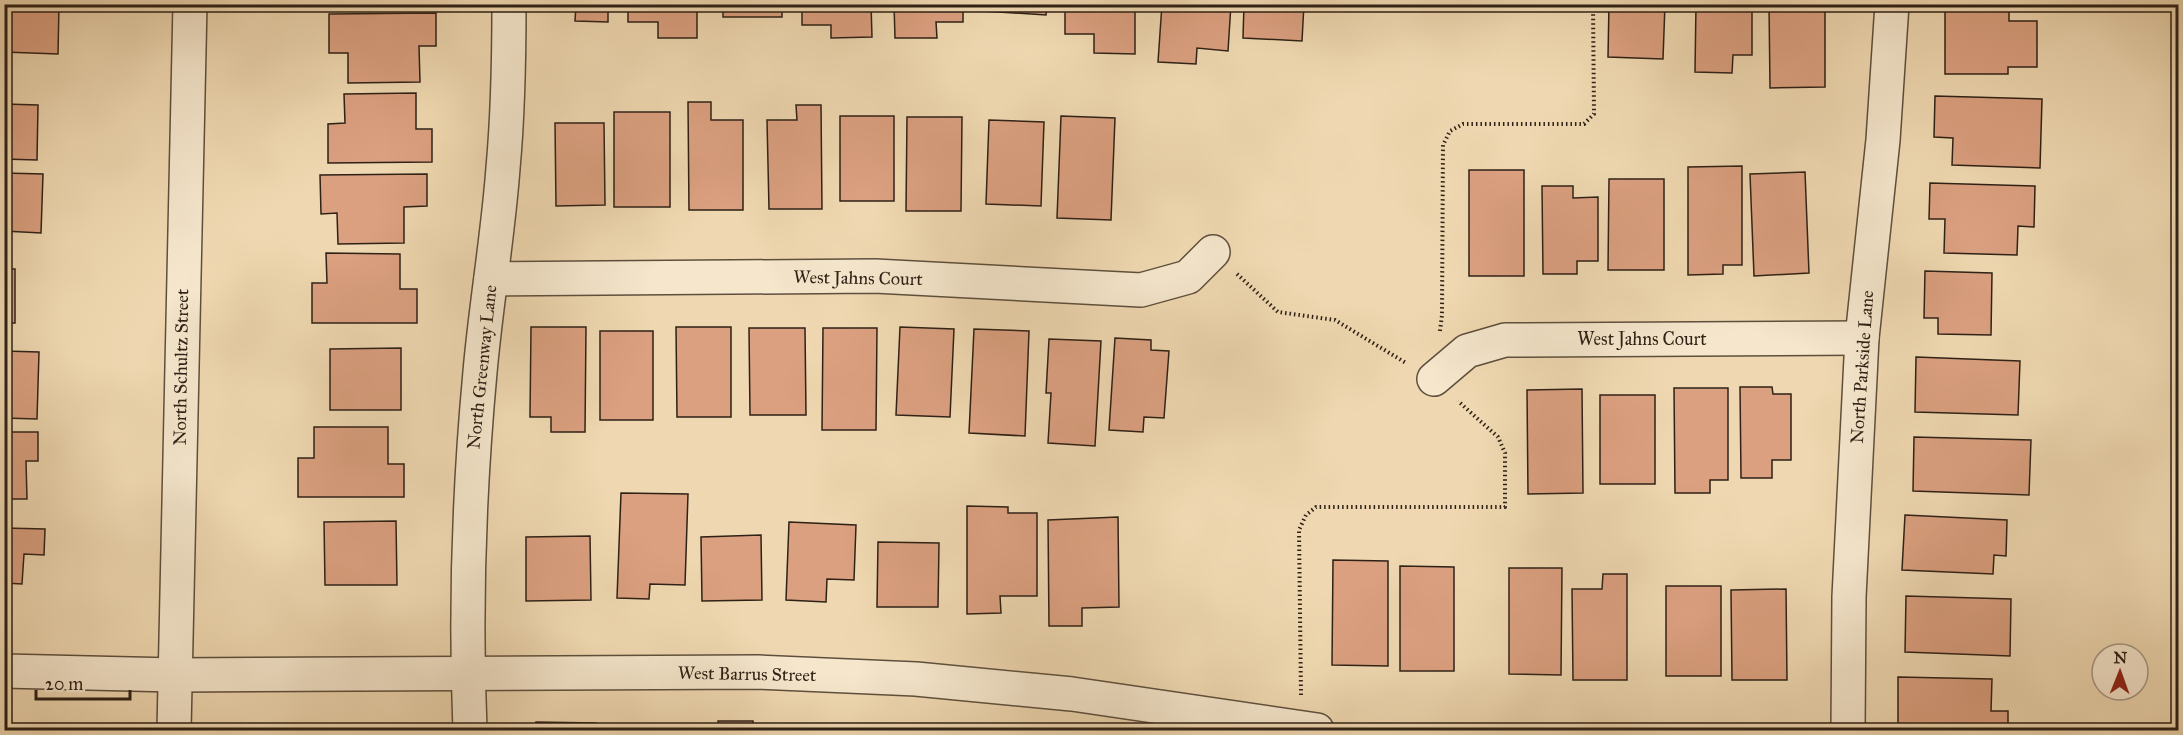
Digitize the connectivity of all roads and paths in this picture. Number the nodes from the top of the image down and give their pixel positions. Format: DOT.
graph roads {
  1 [pos="190,4"];
  2 [pos="509,4"];
  3 [pos="1593,4"];
  4 [pos="1892,4"];
  5 [pos="1213,252"];
  6 [pos="491,279"];
  7 [pos="1862,338"];
  8 [pos="1434,379"];
  9 [pos="4,671"];
  10 [pos="467,673"];
  11 [pos="174,675"];
  12 [pos="174,730"];
  13 [pos="470,730"];
  14 [pos="1309,730"];
  15 [pos="1317,730"];
  16 [pos="1848,730"];
  1 -- 11 [label="street, North Schultz Street"];
  2 -- 6 [label="street, North Greenway Lane"];
  3 -- 8 [label="path"];
  4 -- 7 [label="street, North Parkside Lane"];
  5 -- 6 [label="street, West Jahns Court"];
  5 -- 8 [label="path"];
  6 -- 10 [label="street, North Greenway Lane"];
  7 -- 8 [label="street, West Jahns Court"];
  7 -- 16 [label="street, North Parkside Lane"];
  8 -- 14 [label="path"];
  9 -- 11 [label="street, West Barrus Street"];
  10 -- 11 [label="street, West Barrus Street"];
  10 -- 13 [label="street, North Greenway Lane"];
  10 -- 14 [label="street, West Barrus Street"];
  11 -- 12 [label="street, North Schultz Street"];
  14 -- 15 [label="street, West Barrus Street"];
}
